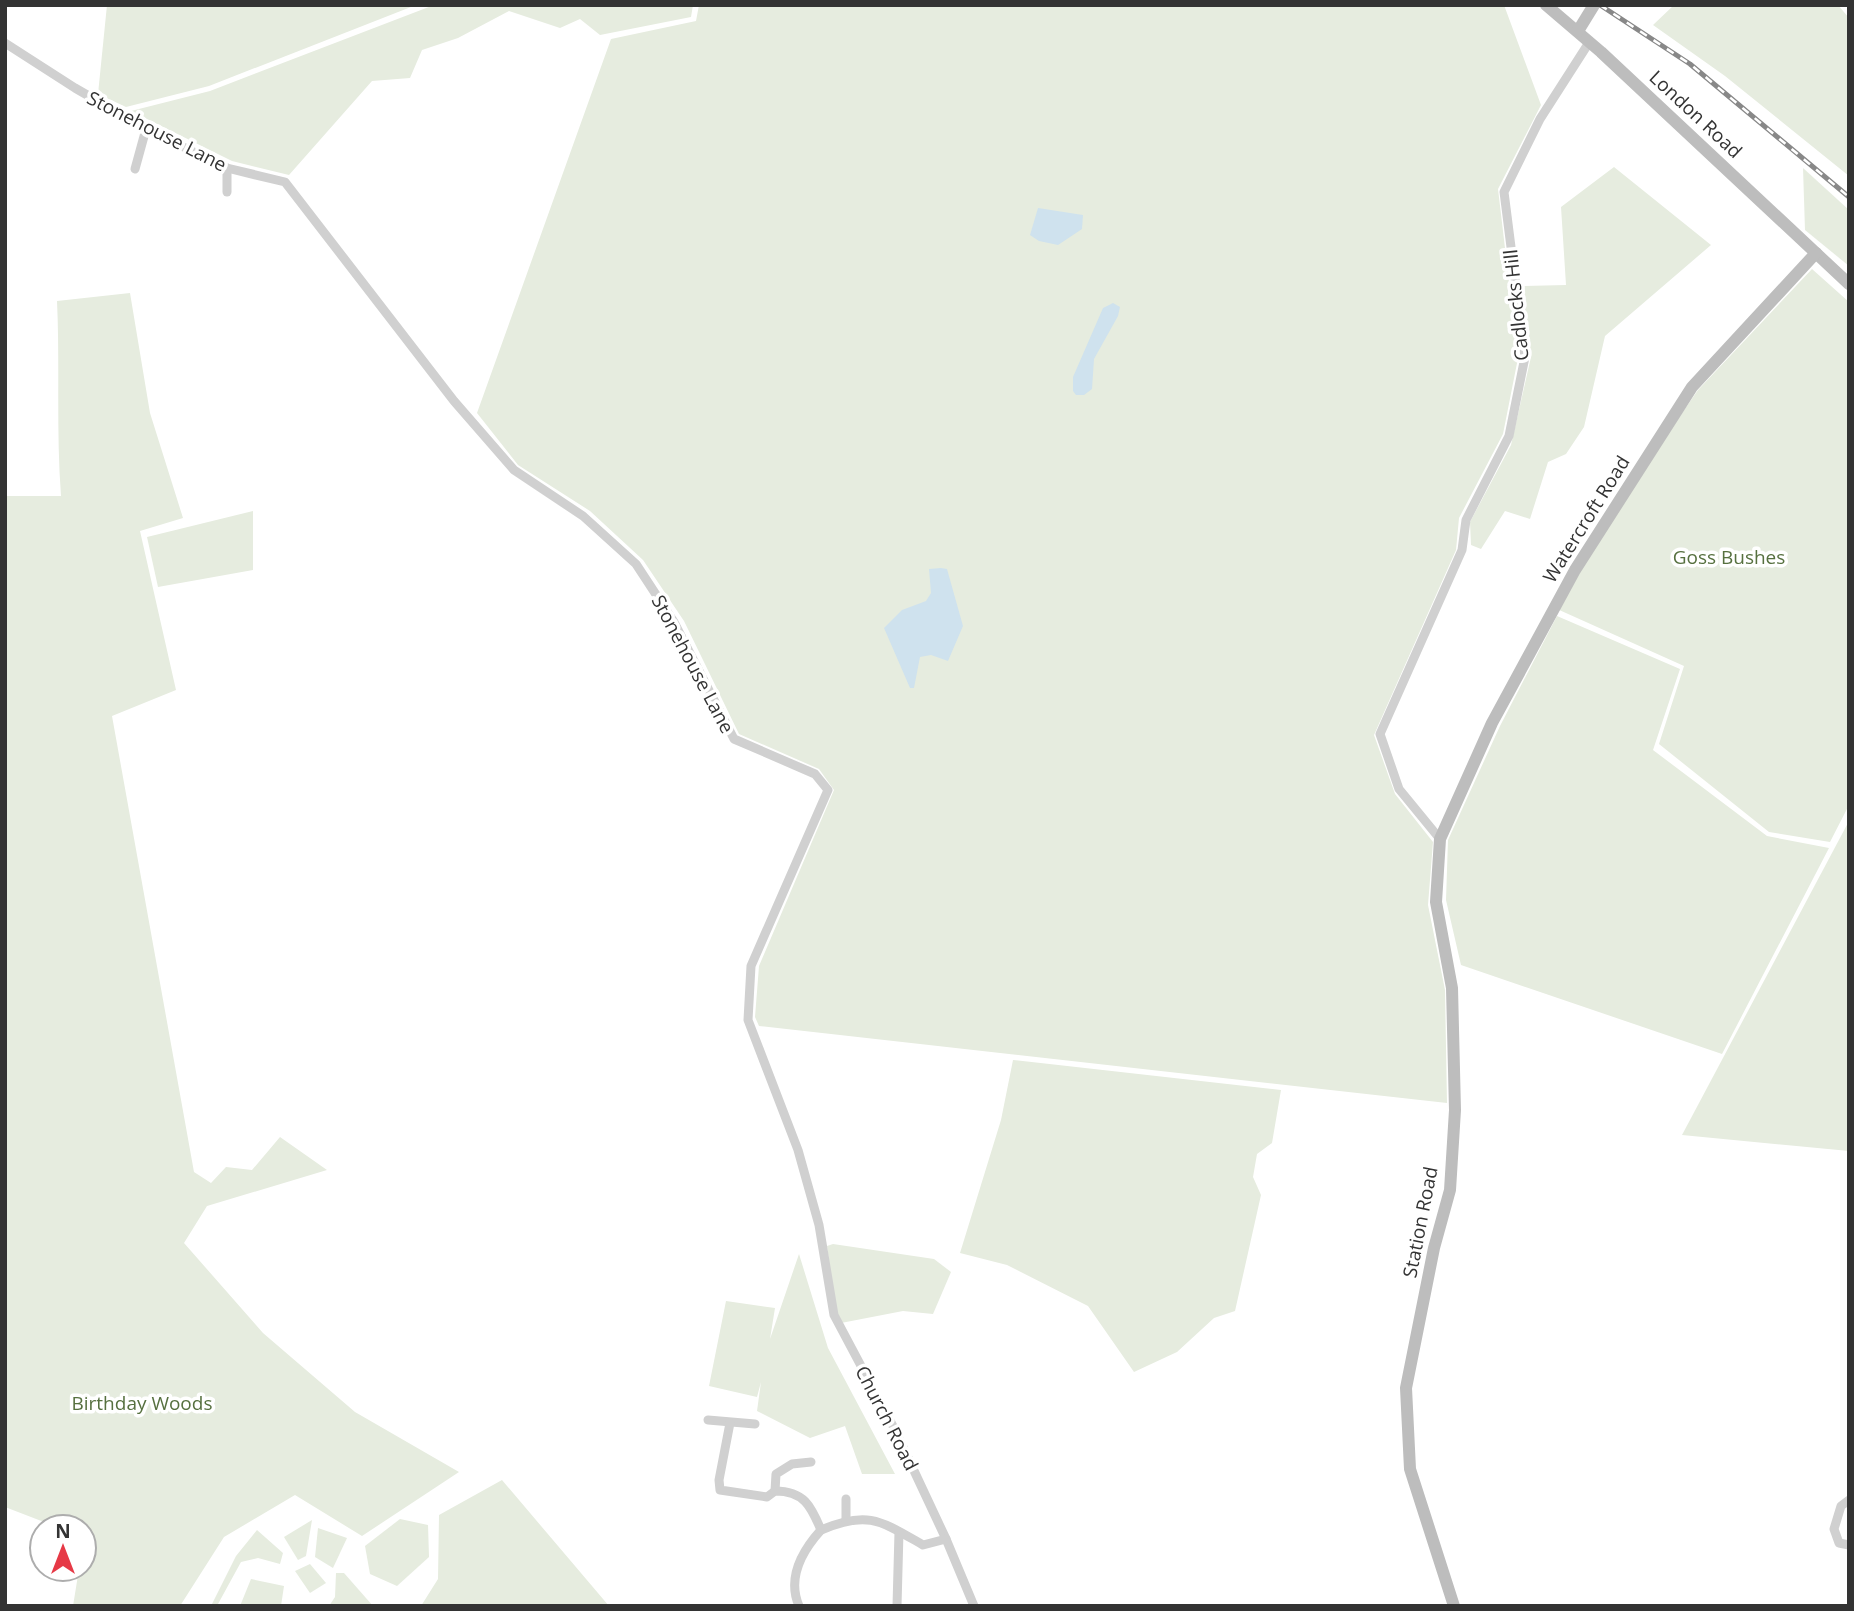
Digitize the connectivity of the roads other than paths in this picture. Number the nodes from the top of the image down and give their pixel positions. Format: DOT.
graph roads {
  1 [pos="1546,5"];
  2 [pos="1593,8"];
  3 [pos="1578,31"];
  4 [pos="1590,41"];
  5 [pos="5,43"];
  6 [pos="146,129"];
  7 [pos="227,168"];
  8 [pos="135,169"];
  9 [pos="227,192"];
  10 [pos="1816,253"];
  11 [pos="1849,284"];
  12 [pos="1440,839"];
  13 [pos="819,1226"];
  14 [pos="708,1420"];
  15 [pos="730,1423"];
  16 [pos="755,1424"];
  17 [pos="811,1462"];
  18 [pos="775,1492"];
  19 [pos="846,1499"];
  20 [pos="1849,1500"];
  21 [pos="846,1520"];
  22 [pos="821,1530"];
  23 [pos="899,1532"];
  24 [pos="946,1539"];
  25 [pos="1849,1545"];
  26 [pos="799,1606"];
  27 [pos="897,1606"];
  28 [pos="974,1606"];
  29 [pos="1454,1606"];
  1 -- 3 [label="street, London Road"];
  2 -- 3 [label="street"];
  3 -- 4 [label="street, London Road"];
  4 -- 10 [label="street, London Road"];
  4 -- 12 [label="street, Cadlocks Hill"];
  5 -- 6 [label="street, Stonehouse Lane"];
  6 -- 7 [label="street, Stonehouse Lane"];
  6 -- 8 [label="street"];
  7 -- 9 [label="street"];
  7 -- 13 [label="street, Stonehouse Lane"];
  10 -- 11 [label="street, London Road"];
  10 -- 12 [label="street, Watercroft Road"];
  12 -- 29 [label="street, Station Road"];
  13 -- 24 [label="street, Church Road"];
  14 -- 15 [label="street"];
  15 -- 16 [label="street"];
  15 -- 18 [label="street"];
  17 -- 18 [label="street"];
  18 -- 22 [label="street"];
  19 -- 21 [label="street"];
  20 -- 25 [label="street"];
  21 -- 22 [label="street"];
  21 -- 23 [label="street"];
  22 -- 26 [label="street"];
  23 -- 24 [label="street"];
  23 -- 27 [label="street"];
  24 -- 28 [label="street, Church Road"];
}
